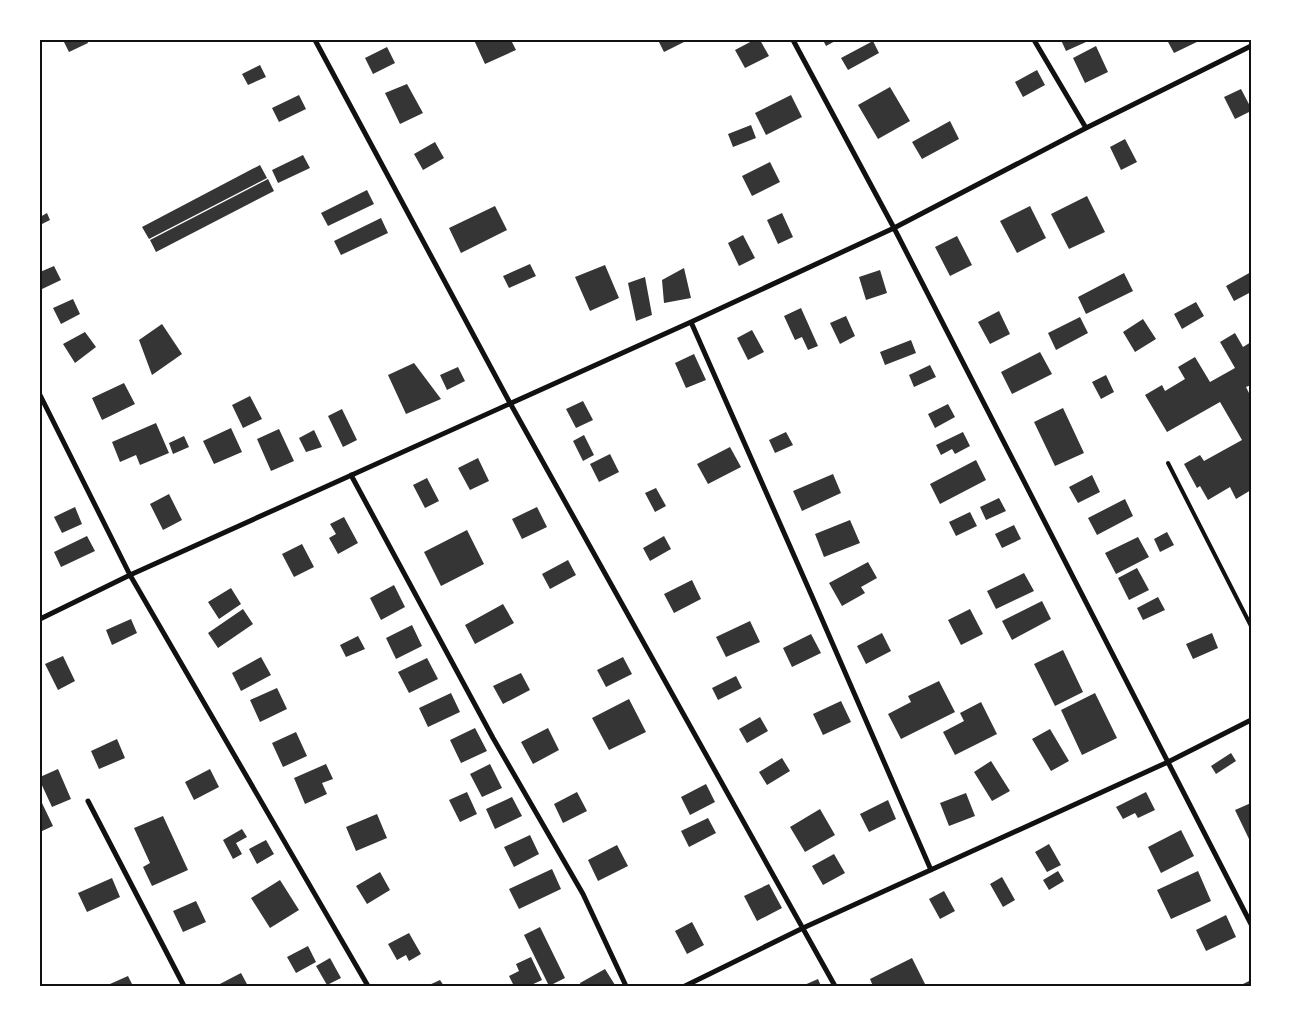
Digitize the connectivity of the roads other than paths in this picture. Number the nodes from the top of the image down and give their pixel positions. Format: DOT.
graph roads {
  1 [pos="315,40"];
  2 [pos="793,40"];
  3 [pos="1034,40"];
  4 [pos="1251,46"];
  5 [pos="1086,128"];
  6 [pos="894,228"];
  7 [pos="691,322"];
  8 [pos="40,395"];
  9 [pos="510,403"];
  10 [pos="1168,463"];
  11 [pos="351,475"];
  12 [pos="130,576"];
  13 [pos="40,619"];
  14 [pos="1251,626"];
  15 [pos="1251,720"];
  16 [pos="1168,762"];
  17 [pos="88,801"];
  18 [pos="930,870"];
  19 [pos="1251,924"];
  20 [pos="803,928"];
  21 [pos="184,986"];
  22 [pos="368,986"];
  23 [pos="626,986"];
  24 [pos="685,986"];
  25 [pos="835,986"];
  1 -- 9 [label="street"];
  2 -- 6 [label="street"];
  3 -- 5 [label="street"];
  4 -- 5 [label="street"];
  5 -- 6 [label="street"];
  6 -- 7 [label="street"];
  6 -- 16 [label="street"];
  7 -- 9 [label="street"];
  7 -- 18 [label="street"];
  8 -- 12 [label="street"];
  9 -- 11 [label="street"];
  9 -- 20 [label="street"];
  10 -- 14 [label="lane"];
  11 -- 12 [label="street"];
  11 -- 23 [label="street"];
  12 -- 13 [label="street"];
  12 -- 22 [label="street"];
  15 -- 16 [label="street"];
  16 -- 18 [label="street"];
  16 -- 19 [label="street"];
  17 -- 21 [label="street"];
  18 -- 20 [label="street"];
  20 -- 24 [label="street"];
  20 -- 25 [label="street"];
}
